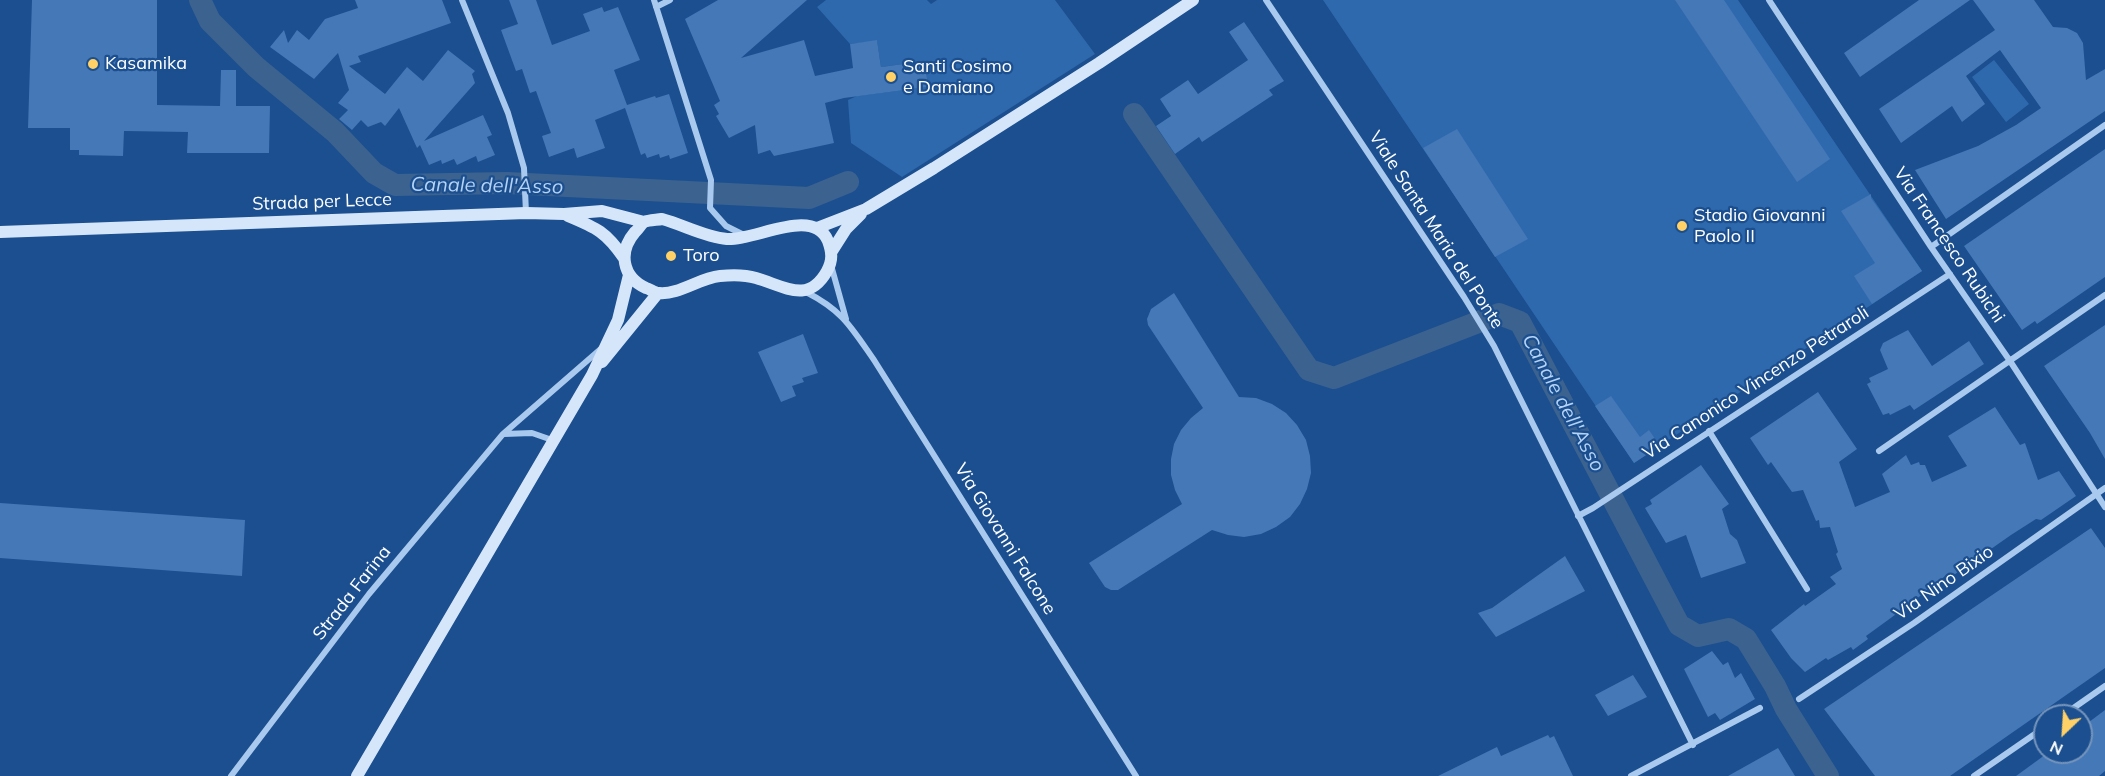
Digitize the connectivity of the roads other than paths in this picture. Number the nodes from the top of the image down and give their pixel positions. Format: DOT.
graph roads {
  1 [pos="462,0"];
  2 [pos="654,0"];
  3 [pos="670,0"];
  4 [pos="1193,0"];
  5 [pos="1266,0"];
  6 [pos="1769,0"];
  7 [pos="657,8"];
  8 [pos="2105,125"];
  9 [pos="866,209"];
  10 [pos="526,213"];
  11 [pos="564,214"];
  12 [pos="644,222"];
  13 [pos="817,228"];
  14 [pos="0,232"];
  15 [pos="749,237"];
  16 [pos="1931,247"];
  17 [pos="832,251"];
  18 [pos="624,258"];
  19 [pos="831,264"];
  20 [pos="1950,274"];
  21 [pos="629,275"];
  22 [pos="805,291"];
  23 [pos="658,293"];
  24 [pos="2105,295"];
  25 [pos="846,320"];
  26 [pos="605,345"];
  27 [pos="2010,361"];
  28 [pos="591,375"];
  29 [pos="1709,431"];
  30 [pos="503,434"];
  31 [pos="552,440"];
  32 [pos="1879,450"];
  33 [pos="2105,488"];
  34 [pos="2097,494"];
  35 [pos="2105,507"];
  36 [pos="1578,516"];
  37 [pos="1807,589"];
  38 [pos="2105,686"];
  39 [pos="1799,699"];
  40 [pos="2079,704"];
  41 [pos="1760,708"];
  42 [pos="2033,735"];
  43 [pos="1693,744"];
  44 [pos="231,776"];
  45 [pos="357,776"];
  46 [pos="1136,776"];
  47 [pos="1631,776"];
  48 [pos="1974,776"];
  1 -- 10 [label="street"];
  2 -- 7 [label="street"];
  3 -- 7 [label="street"];
  4 -- 9 [label="main road"];
  5 -- 36 [label="street, Viale Santa Maria del Ponte"];
  6 -- 16 [label="street, Via Francesco Rubichi"];
  7 -- 15 [label="street"];
  8 -- 16 [label="street"];
  9 -- 13 [label="main road"];
  9 -- 17 [label="main road"];
  10 -- 11 [label="main road, Strada per Lecce"];
  10 -- 14 [label="main road, Strada per Lecce"];
  11 -- 12 [label="main road, Strada per Lecce"];
  11 -- 18 [label="main road"];
  12 -- 15 [label="main road, Strada per Lecce"];
  12 -- 18 [label="main road"];
  13 -- 15 [label="main road, Strada per Lecce"];
  13 -- 17 [label="main road"];
  16 -- 20 [label="street, Via Francesco Rubichi"];
  17 -- 19 [label="main road"];
  18 -- 21 [label="main road"];
  19 -- 22 [label="main road"];
  19 -- 25 [label="street, Via Giovanni Falcone"];
  20 -- 27 [label="street, Via Francesco Rubichi"];
  20 -- 29 [label="street, Via Canonico Vincenzo Petraroli"];
  21 -- 23 [label="main road"];
  21 -- 26 [label="main road"];
  22 -- 23 [label="main road"];
  22 -- 25 [label="street, Via Giovanni Falcone"];
  23 -- 28 [label="main road"];
  24 -- 27 [label="street"];
  25 -- 46 [label="street, Via Giovanni Falcone"];
  26 -- 28 [label="main road"];
  26 -- 30 [label="street, Strada Farina"];
  27 -- 32 [label="street"];
  27 -- 34 [label="street, Via Francesco Rubichi"];
  28 -- 31 [label="main road"];
  29 -- 36 [label="street, Via Canonico Vincenzo Petraroli"];
  29 -- 37 [label="street"];
  30 -- 31 [label="street"];
  30 -- 44 [label="street, Strada Farina"];
  31 -- 45 [label="main road"];
  33 -- 34 [label="street, Via Nino Bixio"];
  34 -- 35 [label="street, Via Francesco Rubichi"];
  34 -- 39 [label="street, Via Nino Bixio"];
  36 -- 43 [label="street, Viale Santa Maria del Ponte"];
  38 -- 40 [label="street"];
  41 -- 43 [label="street"];
  42 -- 48 [label="street"];
  43 -- 47 [label="street"];
}
